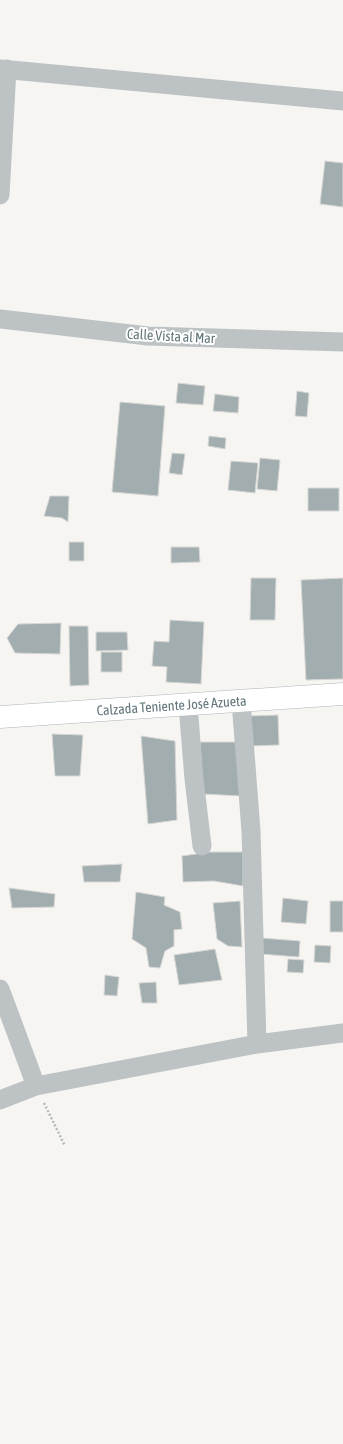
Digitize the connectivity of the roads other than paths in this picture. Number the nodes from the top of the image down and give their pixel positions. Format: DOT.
graph roads {
  1 [pos="3,69"];
  2 [pos="343,101"];
  3 [pos="0,195"];
  4 [pos="0,319"];
  5 [pos="343,342"];
  6 [pos="343,694"];
  7 [pos="241,701"];
  8 [pos="188,705"];
  9 [pos="0,717"];
  10 [pos="202,846"];
  11 [pos="0,989"];
  12 [pos="343,1033"];
  13 [pos="257,1044"];
  14 [pos="36,1086"];
  15 [pos="0,1100"];
  1 -- 2 [label="street"];
  1 -- 3 [label="street"];
  4 -- 5 [label="street, Calle Vista al Mar"];
  6 -- 7 [label="main road, Calzada Teniente José Azueta"];
  7 -- 8 [label="main road, Calzada Teniente José Azueta"];
  7 -- 13 [label="street"];
  8 -- 9 [label="main road, Calzada Teniente José Azueta"];
  8 -- 10 [label="street"];
  11 -- 14 [label="street"];
  12 -- 13 [label="street"];
  13 -- 14 [label="street"];
  14 -- 15 [label="street"];
}
